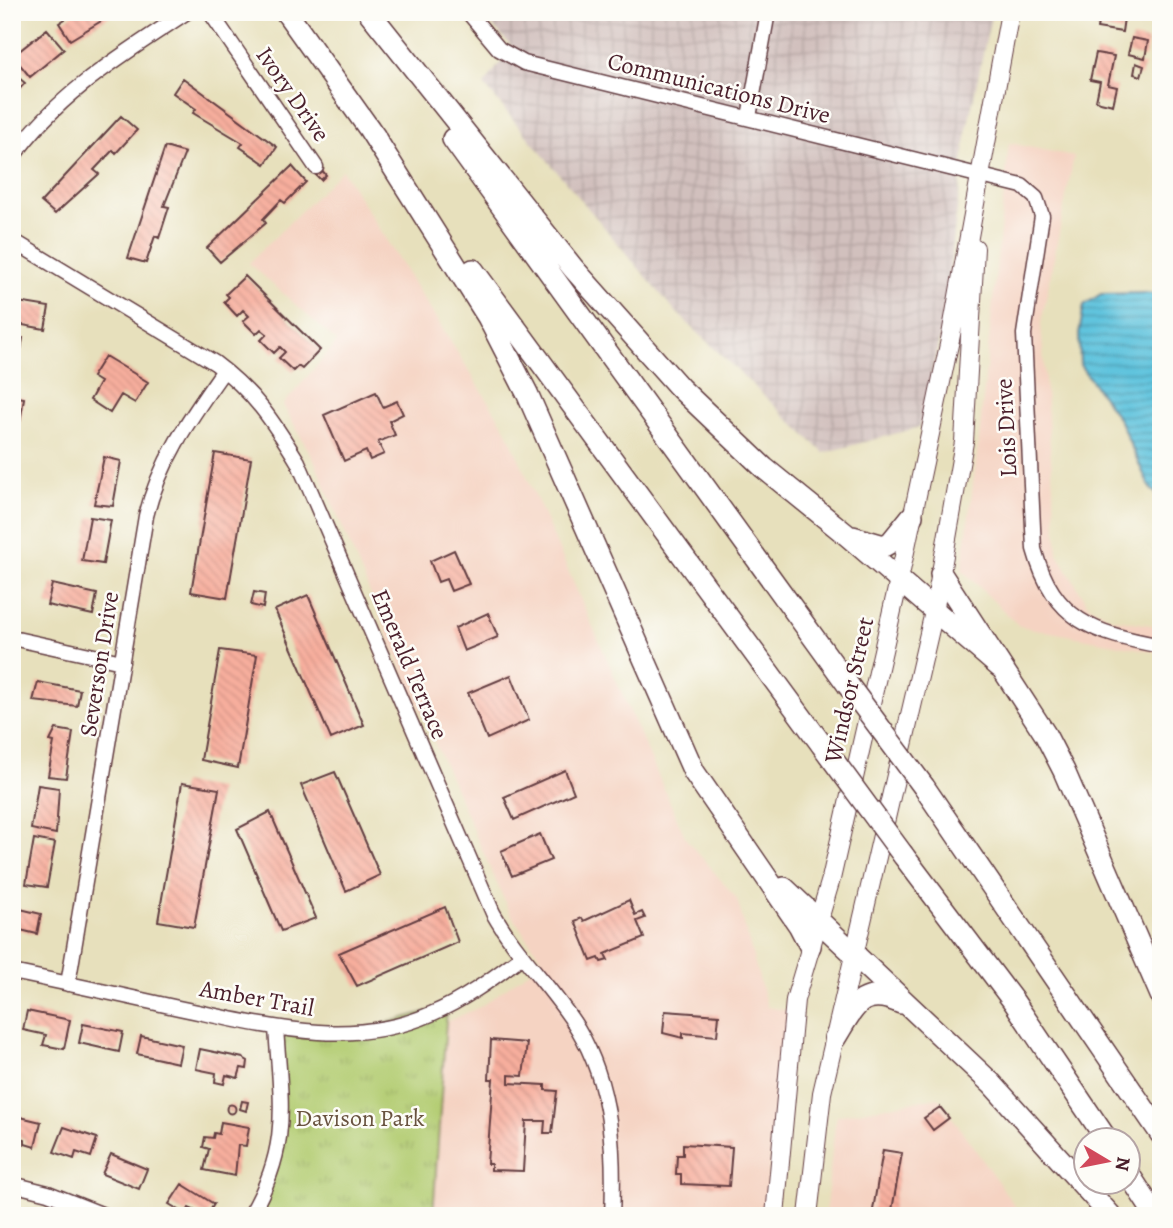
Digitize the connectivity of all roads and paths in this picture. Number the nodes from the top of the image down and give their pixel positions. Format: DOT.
graph roads {
  1 [pos="187,12"];
  2 [pos="210,12"];
  3 [pos="286,12"];
  4 [pos="362,12"];
  5 [pos="369,12"];
  6 [pos="468,12"];
  7 [pos="768,12"];
  8 [pos="1010,12"];
  9 [pos="749,117"];
  10 [pos="368,127"];
  11 [pos="12,158"];
  12 [pos="316,167"];
  13 [pos="978,175"];
  14 [pos="12,240"];
  15 [pos="224,370"];
  16 [pos="912,516"];
  17 [pos="848,536"];
  18 [pos="941,574"];
  19 [pos="899,580"];
  20 [pos="934,612"];
  21 [pos="12,638"];
  22 [pos="1161,646"];
  23 [pos="122,662"];
  24 [pos="1000,667"];
  25 [pos="752,861"];
  26 [pos="817,918"];
  27 [pos="810,946"];
  28 [pos="521,957"];
  29 [pos="855,957"];
  30 [pos="12,972"];
  31 [pos="68,984"];
  32 [pos="1161,995"];
  33 [pos="912,1009"];
  34 [pos="276,1028"];
  35 [pos="835,1038"];
  36 [pos="1098,1126"];
  37 [pos="1161,1134"];
  38 [pos="12,1184"];
  39 [pos="1142,1194"];
  40 [pos="106,1216"];
  41 [pos="250,1216"];
  42 [pos="612,1216"];
  43 [pos="775,1216"];
  44 [pos="808,1216"];
  45 [pos="1111,1216"];
  46 [pos="1156,1216"];
  1 -- 11 [label="street"];
  2 -- 12 [label="street, Ivory Drive"];
  3 -- 10 [label="highway"];
  4 -- 37 [label="highway, bridge"];
  5 -- 17 [label="highway"];
  6 -- 9 [label="street, Communications Drive"];
  7 -- 9 [label="street"];
  8 -- 13 [label="main road, Windsor Street"];
  9 -- 13 [label="street, Communications Drive"];
  10 -- 25 [label="highway"];
  10 -- 36 [label="highway, bridge"];
  13 -- 16 [label="main road, Windsor Street"];
  13 -- 18 [label="main road, Windsor Street"];
  13 -- 22 [label="street, Lois Drive"];
  14 -- 15 [label="street, Emerald Terrace"];
  15 -- 23 [label="street, Severson Drive"];
  15 -- 28 [label="street, Emerald Terrace"];
  16 -- 17 [label="highway"];
  16 -- 19 [label="main road, Windsor Street"];
  17 -- 19 [label="highway"];
  18 -- 20 [label="main road, Windsor Street"];
  18 -- 24 [label="highway"];
  19 -- 20 [label="highway"];
  19 -- 26 [label="main road, Windsor Street"];
  20 -- 24 [label="highway"];
  20 -- 29 [label="main road, Windsor Street"];
  21 -- 23 [label="street"];
  23 -- 31 [label="street, Severson Drive"];
  24 -- 32 [label="highway"];
  25 -- 26 [label="highway"];
  25 -- 27 [label="highway"];
  26 -- 27 [label="main road, Windsor Street"];
  26 -- 29 [label="highway"];
  27 -- 43 [label="main road, Windsor Street"];
  28 -- 34 [label="street, Amber Trail"];
  28 -- 42 [label="street, Emerald Terrace"];
  29 -- 33 [label="highway"];
  29 -- 35 [label="main road, Windsor Street"];
  30 -- 31 [label="street, Amber Trail"];
  31 -- 34 [label="street, Amber Trail"];
  33 -- 35 [label="highway"];
  33 -- 45 [label="highway"];
  34 -- 41 [label="street"];
  35 -- 44 [label="main road, Windsor Street"];
  38 -- 40 [label="street"];
  39 -- 46 [label="highway"];
}
